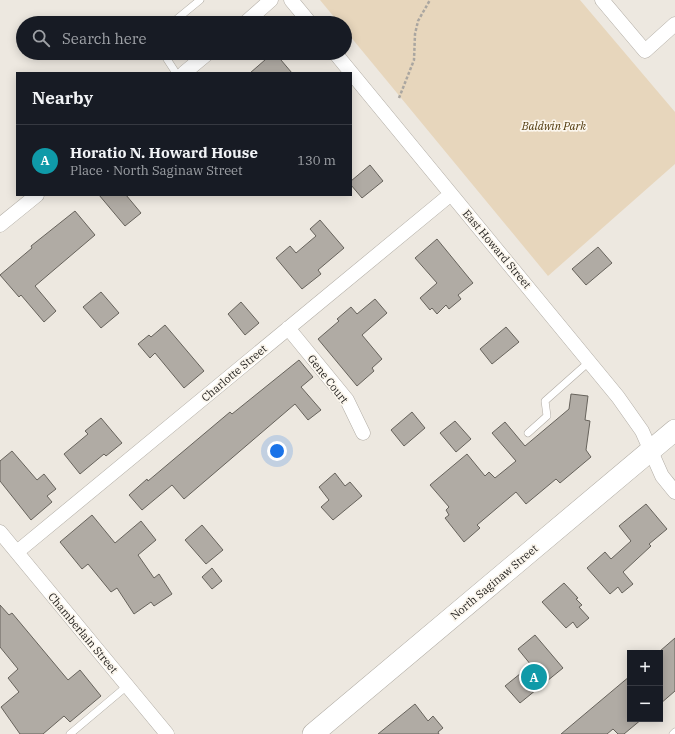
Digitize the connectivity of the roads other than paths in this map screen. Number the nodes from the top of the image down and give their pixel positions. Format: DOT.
graph roads {
  1 [pos="200,0"];
  2 [pos="271,0"];
  3 [pos="291,0"];
  4 [pos="602,0"];
  5 [pos="181,16"];
  6 [pos="253,16"];
  7 [pos="304,16"];
  8 [pos="675,24"];
  9 [pos="168,60"];
  10 [pos="200,60"];
  11 [pos="341,60"];
  12 [pos="175,72"];
  13 [pos="185,72"];
  14 [pos="351,72"];
  15 [pos="352,74"];
  16 [pos="451,194"];
  17 [pos="36,196"];
  18 [pos="0,225"];
  19 [pos="288,328"];
  20 [pos="590,361"];
  21 [pos="675,430"];
  22 [pos="363,433"];
  23 [pos="528,433"];
  24 [pos="650,450"];
  25 [pos="675,492"];
  26 [pos="0,532"];
  27 [pos="17,552"];
  28 [pos="127,686"];
  29 [pos="321,732"];
  30 [pos="70,734"];
  31 [pos="167,734"];
  1 -- 5 [label="lane"];
  2 -- 6 [label="street"];
  3 -- 7 [label="street"];
  4 -- 8 [label="street"];
  9 -- 12 [label="lane"];
  10 -- 13 [label="street"];
  11 -- 14 [label="street, East Howard Street"];
  15 -- 16 [label="street, East Howard Street"];
  16 -- 19 [label="street, Charlotte Street"];
  16 -- 20 [label="street, East Howard Street"];
  17 -- 18 [label="street"];
  19 -- 22 [label="street, Gene Court"];
  19 -- 27 [label="street, Charlotte Street"];
  20 -- 23 [label="lane"];
  20 -- 24 [label="street, East Howard Street"];
  21 -- 24 [label="street, North Saginaw Street"];
  24 -- 25 [label="street, East Howard Street"];
  24 -- 29 [label="street, North Saginaw Street"];
  26 -- 27 [label="street, Chamberlain Street"];
  27 -- 28 [label="street, Chamberlain Street"];
  28 -- 30 [label="lane"];
  28 -- 31 [label="street, Chamberlain Street"];
}
